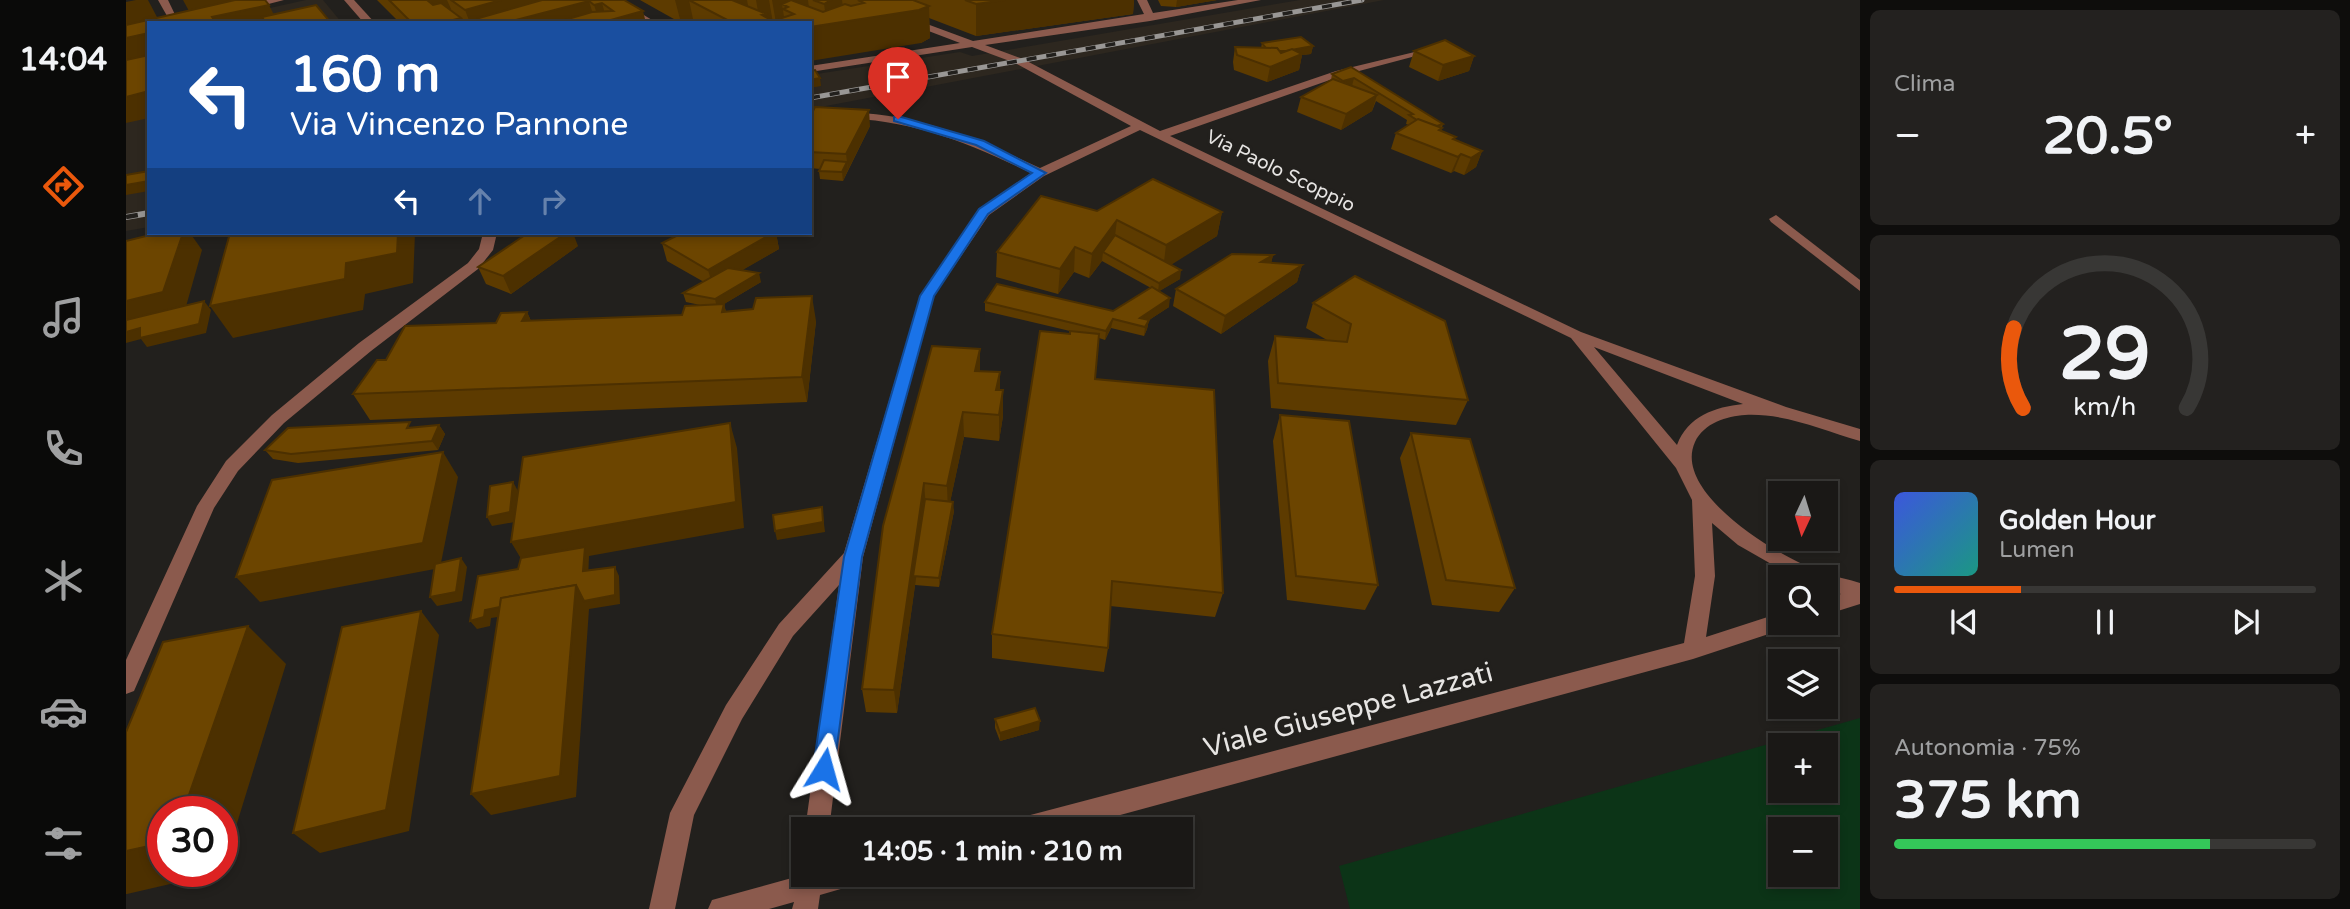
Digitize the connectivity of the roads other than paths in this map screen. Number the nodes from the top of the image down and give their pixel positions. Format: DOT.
graph roads {
  1 [pos="163,0"];
  2 [pos="279,0"];
  3 [pos="349,0"];
  4 [pos="612,0"];
  5 [pos="1143,0"];
  6 [pos="1256,0"];
  7 [pos="227,11"];
  8 [pos="909,12"];
  9 [pos="1150,18"];
  10 [pos="188,19"];
  11 [pos="173,21"];
  12 [pos="178,21"];
  13 [pos="368,21"];
  14 [pos="649,21"];
  15 [pos="969,44"];
  16 [pos="1423,51"];
  17 [pos="812,69"];
  18 [pos="812,117"];
  19 [pos="1140,126"];
  20 [pos="1160,135"];
  21 [pos="1040,173"];
  22 [pos="1776,219"];
  23 [pos="490,235"];
  24 [pos="1860,286"];
  25 [pos="1576,335"];
  26 [pos="1781,412"];
  27 [pos="1860,435"];
  28 [pos="1685,466"];
  29 [pos="1701,499"];
  30 [pos="853,557"];
  31 [pos="1787,565"];
  32 [pos="1838,585"];
  33 [pos="1860,591"];
  34 [pos="1860,596"];
  35 [pos="1838,603"];
  36 [pos="1768,626"];
  37 [pos="1693,650"];
  38 [pos="126,684"];
  39 [pos="819,817"];
  40 [pos="1068,817"];
  41 [pos="809,890"];
  42 [pos="663,909"];
  43 [pos="721,909"];
  1 -- 11 [label="street"];
  2 -- 7 [label="street"];
  3 -- 13 [label="street"];
  4 -- 14 [label="street"];
  5 -- 9 [label="street"];
  6 -- 9 [label="street"];
  8 -- 15 [label="street, Via Paolo Scoppio"];
  9 -- 15 [label="street"];
  10 -- 12 [label="street"];
  15 -- 17 [label="street"];
  15 -- 19 [label="street, Via Paolo Scoppio"];
  16 -- 20 [label="street"];
  18 -- 21 [label="street"];
  19 -- 20 [label="street, Via Paolo Scoppio"];
  19 -- 21 [label="street"];
  20 -- 25 [label="street, Via Paolo Scoppio"];
  21 -- 30 [label="street"];
  22 -- 24 [label="street"];
  23 -- 38 [label="street"];
  25 -- 26 [label="street, Via Paolo Scoppio"];
  25 -- 28 [label="street, Via Paolo Scoppio"];
  26 -- 27 [label="street"];
  26 -- 28 [label="street"];
  28 -- 29 [label="street, Via Paolo Scoppio"];
  29 -- 31 [label="street"];
  29 -- 37 [label="street"];
  30 -- 39 [label="street"];
  30 -- 42 [label="street"];
  32 -- 33 [label="street"];
  34 -- 35 [label="street"];
  36 -- 37 [label="street, Viale Giuseppe Lazzati"];
  37 -- 40 [label="street, Viale Giuseppe Lazzati"];
  41 -- 43 [label="street"];
}
